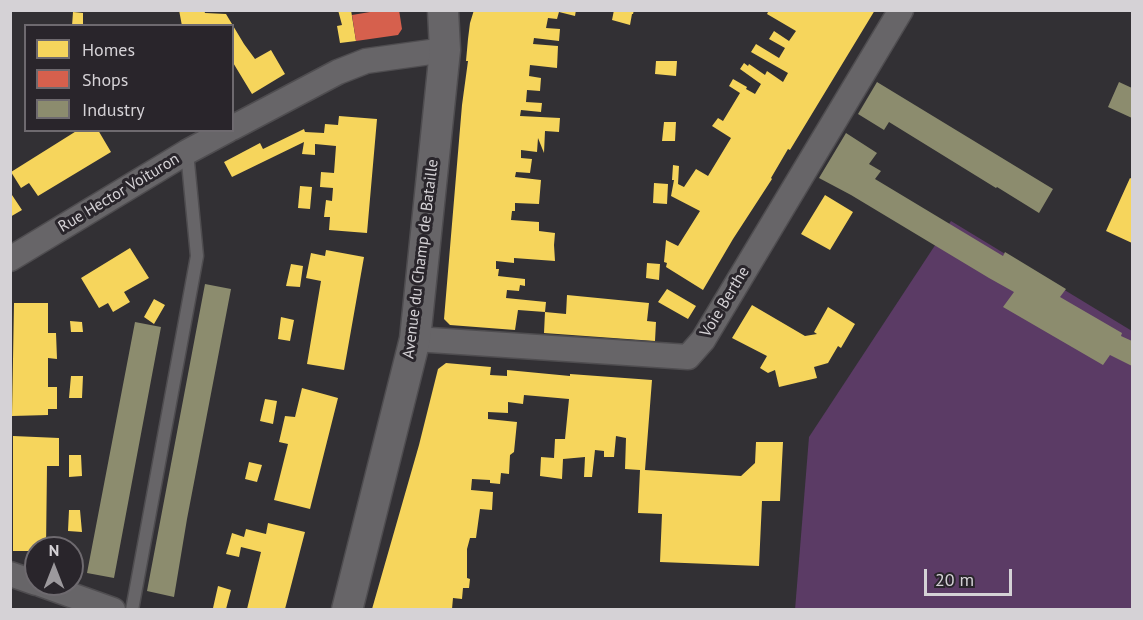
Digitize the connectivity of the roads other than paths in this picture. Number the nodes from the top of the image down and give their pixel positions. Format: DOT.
graph roads {
  1 [pos="443,10"];
  2 [pos="901,10"];
  3 [pos="445,50"];
  4 [pos="234,127"];
  5 [pos="224,132"];
  6 [pos="187,152"];
  7 [pos="10,259"];
  8 [pos="415,339"];
  9 [pos="76,596"];
  10 [pos="113,609"];
  11 [pos="132,609"];
  12 [pos="347,609"];
  1 -- 3 [label="street, Avenue du Champ de Bataille"];
  2 -- 8 [label="street, Voie Berthe"];
  3 -- 4 [label="street"];
  3 -- 8 [label="street, Avenue du Champ de Bataille"];
  5 -- 6 [label="street, Rue Hector Voituron"];
  6 -- 7 [label="street, Rue Hector Voituron"];
  6 -- 11 [label="lane"];
  8 -- 12 [label="street, Avenue du Champ de Bataille"];
  9 -- 10 [label="street"];
}
